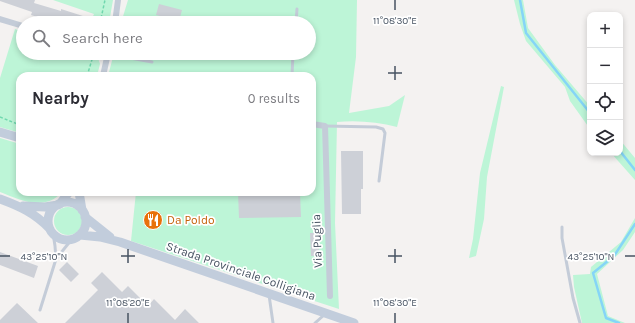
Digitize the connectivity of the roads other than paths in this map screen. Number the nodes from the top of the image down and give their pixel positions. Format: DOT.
graph roads {
  1 [pos="118,0"];
  2 [pos="297,9"];
  3 [pos="116,16"];
  4 [pos="296,16"];
  5 [pos="0,19"];
  6 [pos="16,24"];
  7 [pos="105,60"];
  8 [pos="142,60"];
  9 [pos="293,60"];
  10 [pos="152,62"];
  11 [pos="104,72"];
  12 [pos="292,72"];
  13 [pos="316,125"];
  14 [pos="325,126"];
  15 [pos="0,132"];
  16 [pos="16,137"];
  17 [pos="379,181"];
  18 [pos="66,196"];
  19 [pos="79,196"];
  20 [pos="0,199"];
  21 [pos="59,204"];
  22 [pos="18,205"];
  23 [pos="83,214"];
  24 [pos="562,227"];
  25 [pos="51,231"];
  26 [pos="80,234"];
  27 [pos="72,239"];
  28 [pos="120,242"];
  29 [pos="56,259"];
  30 [pos="268,293"];
  31 [pos="330,296"];
  32 [pos="40,310"];
  33 [pos="326,314"];
  34 [pos="273,323"];
  35 [pos="315,323"];
  36 [pos="354,323"];
  37 [pos="580,323"];
  1 -- 3 [label="street"];
  2 -- 4 [label="lane"];
  5 -- 6 [label="street"];
  7 -- 11 [label="street"];
  8 -- 10 [label="lane"];
  9 -- 12 [label="lane"];
  13 -- 14 [label="street"];
  14 -- 17 [label="lane"];
  14 -- 31 [label="street, Via Puglia"];
  15 -- 16 [label="main road"];
  18 -- 21 [label="main road"];
  19 -- 23 [label="main road"];
  20 -- 22 [label="main road"];
  21 -- 22 [label="main road"];
  21 -- 23 [label="main road"];
  21 -- 25 [label="main road"];
  22 -- 25 [label="main road"];
  23 -- 26 [label="main road"];
  23 -- 28 [label="main road, Strada Provinciale Colligiana"];
  24 -- 37 [label="lane"];
  25 -- 27 [label="main road"];
  25 -- 29 [label="lane"];
  26 -- 27 [label="main road"];
  26 -- 28 [label="main road, Strada Provinciale Colligiana"];
  27 -- 29 [label="lane"];
  28 -- 30 [label="main road, Strada Provinciale Colligiana"];
  29 -- 32 [label="lane"];
  30 -- 33 [label="main road, Strada Provinciale Colligiana"];
  30 -- 34 [label="lane"];
  33 -- 35 [label="lane"];
  33 -- 36 [label="main road, Strada Provinciale Colligiana"];
}
